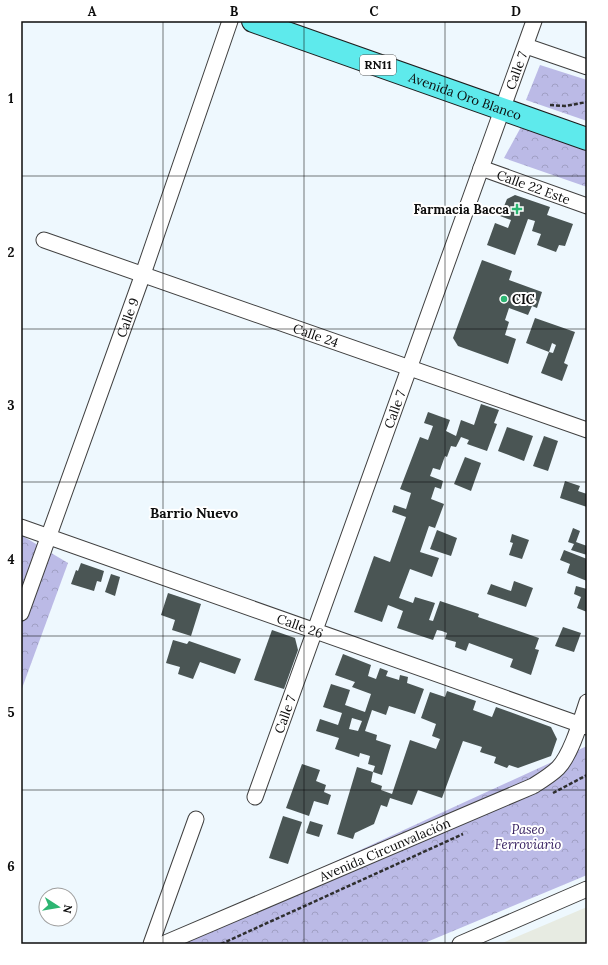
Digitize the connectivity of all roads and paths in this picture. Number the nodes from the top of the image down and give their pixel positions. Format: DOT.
graph roads {
  1 [pos="230,21"];
  2 [pos="253,21"];
  3 [pos="534,21"];
  4 [pos="526,46"];
  5 [pos="587,67"];
  6 [pos="502,109"];
  7 [pos="587,139"];
  8 [pos="481,168"];
  9 [pos="587,206"];
  10 [pos="44,240"];
  11 [pos="143,274"];
  12 [pos="410,368"];
  13 [pos="587,430"];
  14 [pos="21,527"];
  15 [pos="48,536"];
  16 [pos="21,613"];
  17 [pos="315,630"];
  18 [pos="587,702"];
  19 [pos="583,726"];
  20 [pos="587,775"];
  21 [pos="551,794"];
  22 [pos="255,797"];
  23 [pos="196,819"];
  24 [pos="465,833"];
  25 [pos="587,889"];
  26 [pos="151,944"];
  27 [pos="163,944"];
  28 [pos="221,944"];
  29 [pos="460,944"];
  1 -- 11 [label="street, Calle 9"];
  2 -- 6 [label="highway, Avenida Oro Blanco / RN11"];
  3 -- 4 [label="street, Calle 7"];
  4 -- 5 [label="street"];
  4 -- 6 [label="street, Calle 7"];
  6 -- 7 [label="highway, Avenida Oro Blanco / RN11"];
  6 -- 8 [label="street, Calle 7"];
  8 -- 9 [label="street, Calle 22 Este"];
  8 -- 12 [label="street, Calle 7"];
  10 -- 11 [label="street, Calle 24"];
  11 -- 12 [label="street, Calle 24"];
  11 -- 15 [label="street, Calle 9"];
  12 -- 13 [label="street, Calle 24"];
  12 -- 17 [label="street, Calle 7"];
  14 -- 15 [label="street, Calle 26"];
  15 -- 16 [label="street, Calle 9"];
  15 -- 17 [label="street, Calle 26"];
  17 -- 19 [label="street, Calle 26"];
  17 -- 22 [label="street, Calle 7"];
  18 -- 19 [label="street, Avenida Circunvalación"];
  19 -- 27 [label="street, Avenida Circunvalación"];
  20 -- 21 [label="path"];
  23 -- 26 [label="street"];
  24 -- 28 [label="path"];
  25 -- 29 [label="street"];
}
